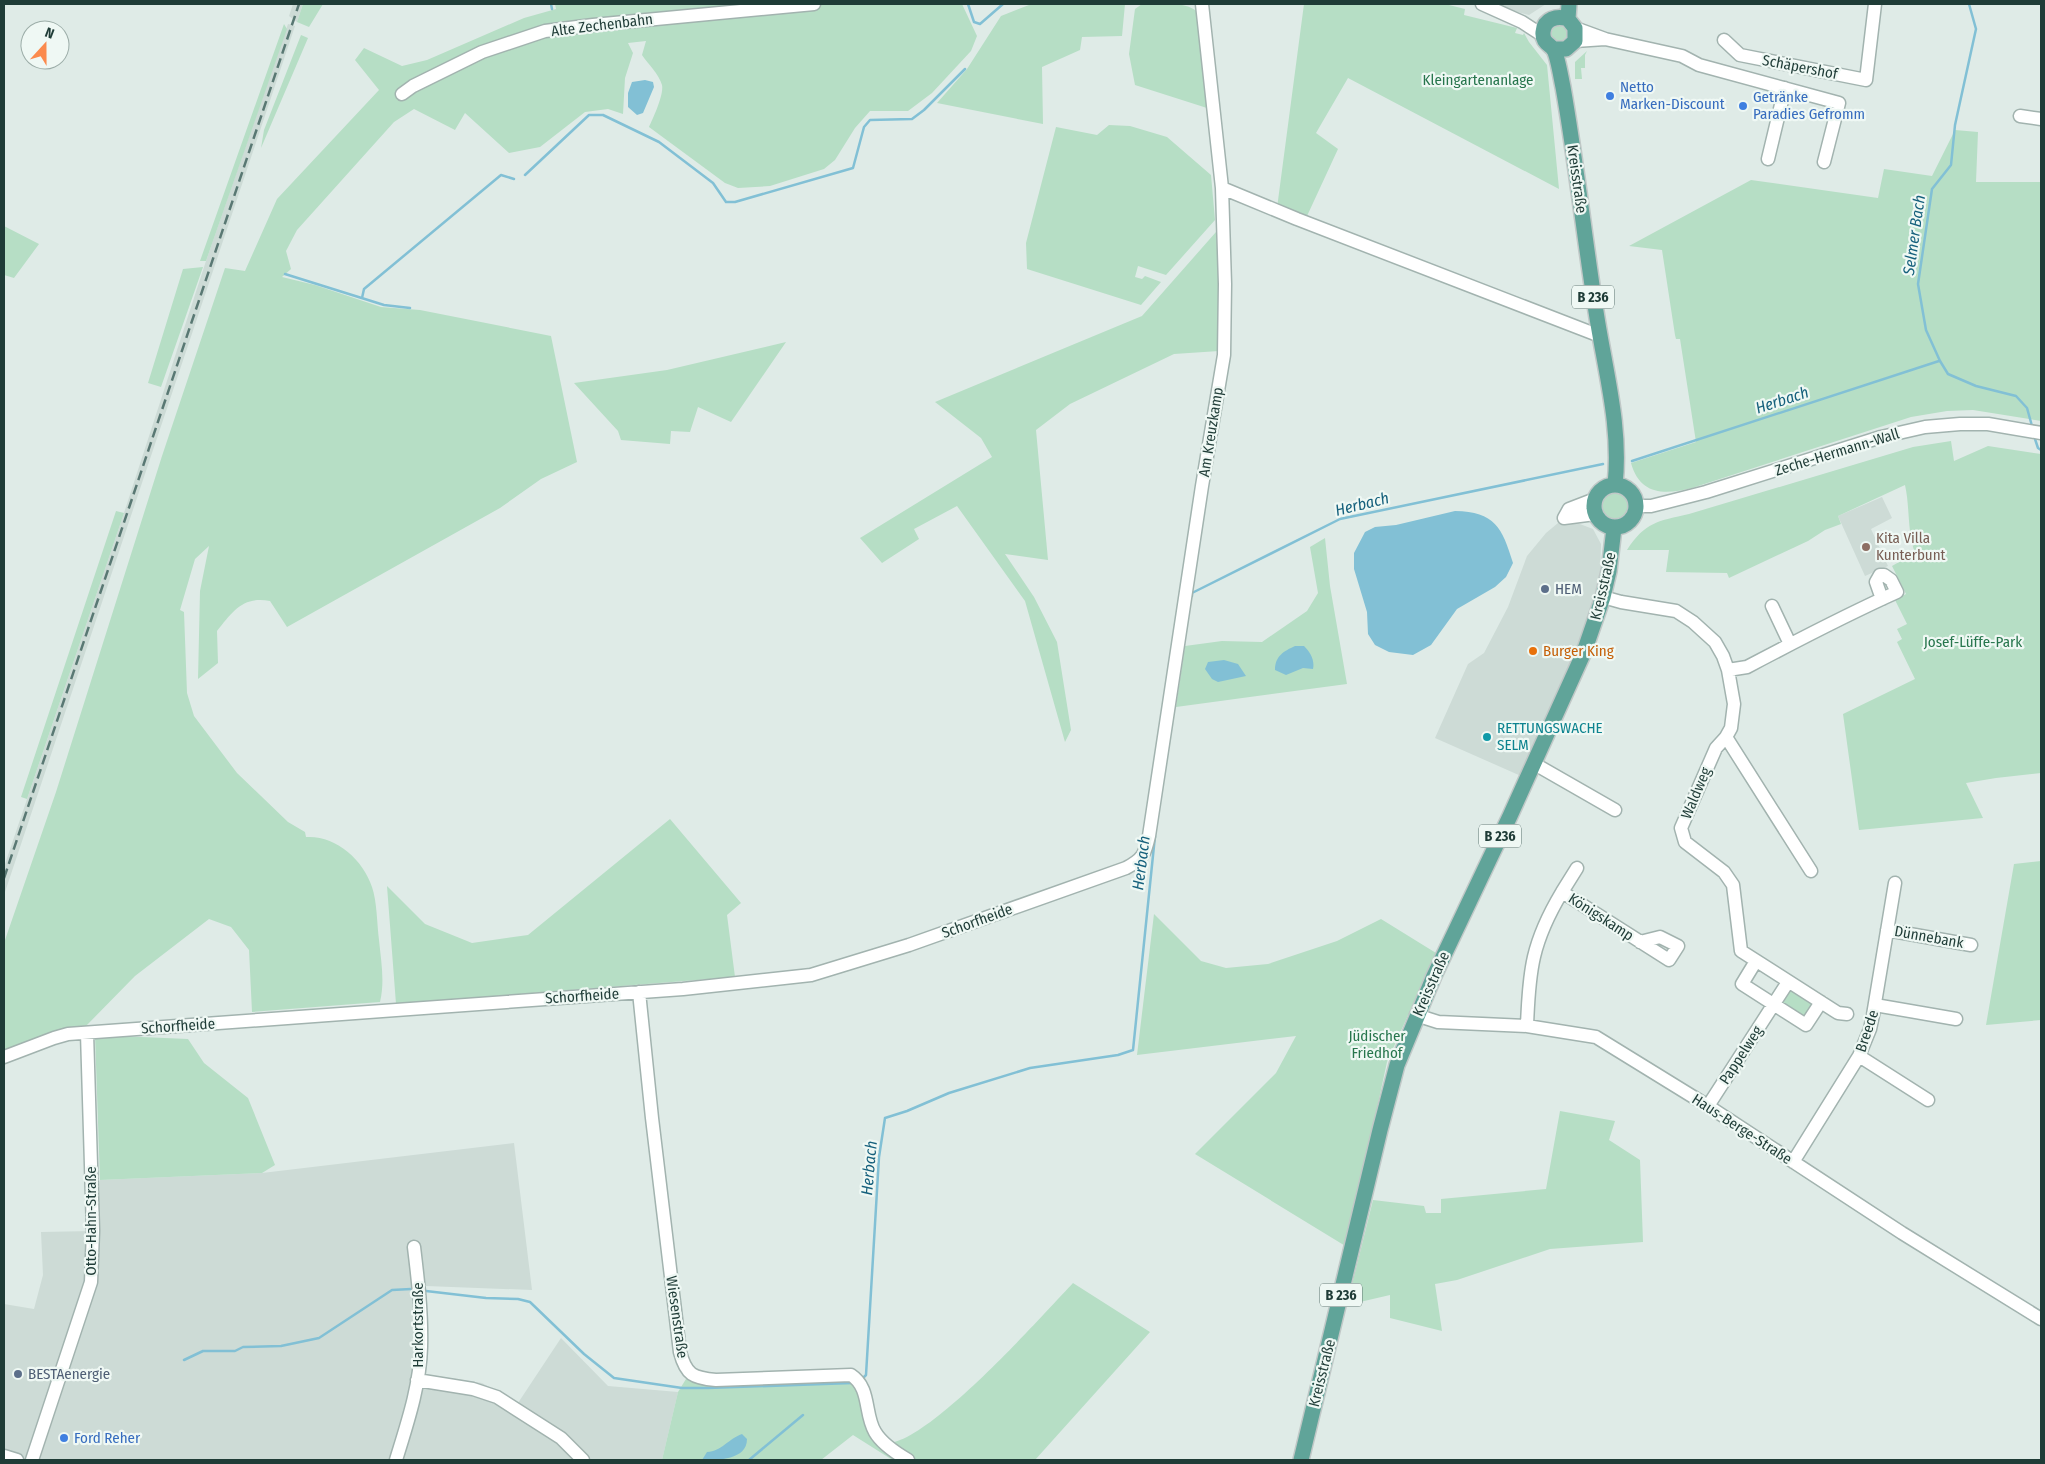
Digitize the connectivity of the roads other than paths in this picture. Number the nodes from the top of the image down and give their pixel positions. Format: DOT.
graph roads {
  1 [pos="814,4"];
  2 [pos="1202,4"];
  3 [pos="1482,4"];
  4 [pos="1875,4"];
  5 [pos="1561,27"];
  6 [pos="1724,40"];
  7 [pos="1784,88"];
  8 [pos="402,94"];
  9 [pos="2020,116"];
  10 [pos="2041,119"];
  11 [pos="1768,159"];
  12 [pos="1824,162"];
  13 [pos="1222,188"];
  14 [pos="1600,336"];
  15 [pos="2041,433"];
  16 [pos="1615,485"];
  17 [pos="1636,506"];
  18 [pos="1614,528"];
  19 [pos="1603,597"];
  20 [pos="1882,599"];
  21 [pos="1772,606"];
  22 [pos="1790,644"];
  23 [pos="1728,670"];
  24 [pos="1726,737"];
  25 [pos="1533,763"];
  26 [pos="1615,810"];
  27 [pos="1142,857"];
  28 [pos="1577,868"];
  29 [pos="1811,871"];
  30 [pos="1895,883"];
  31 [pos="1562,892"];
  32 [pos="1887,930"];
  33 [pos="1640,942"];
  34 [pos="1971,945"];
  35 [pos="1756,961"];
  36 [pos="1788,982"];
  37 [pos="639,992"];
  38 [pos="1821,1002"];
  39 [pos="1774,1004"];
  40 [pos="1875,1005"];
  41 [pos="1847,1014"];
  42 [pos="1416,1015"];
  43 [pos="1956,1019"];
  44 [pos="1526,1026"];
  45 [pos="87,1033"];
  46 [pos="1859,1056"];
  47 [pos="4,1057"];
  48 [pos="1928,1100"];
  49 [pos="1708,1106"];
  50 [pos="1793,1162"];
  51 [pos="414,1247"];
  52 [pos="2041,1319"];
  53 [pos="417,1380"];
  54 [pos="4,1456"];
  55 [pos="17,1460"];
  56 [pos="32,1460"];
  57 [pos="396,1460"];
  58 [pos="583,1460"];
  59 [pos="908,1460"];
  60 [pos="1301,1460"];
  1 -- 8 [label="street, Alte Zechenbahn"];
  2 -- 13 [label="street, Am Kreuzkamp"];
  3 -- 5 [label="street"];
  4 -- 6 [label="street, Schäpershof"];
  5 -- 7 [label="street"];
  5 -- 14 [label="main road, Kreisstraße / B 236"];
  7 -- 11 [label="street"];
  7 -- 12 [label="street"];
  9 -- 10 [label="street"];
  13 -- 14 [label="street"];
  13 -- 27 [label="street, Am Kreuzkamp"];
  14 -- 16 [label="main road, Kreisstraße / B 236"];
  15 -- 17 [label="street, Zeche-Hermann-Wall"];
  16 -- 17 [label="main road"];
  16 -- 18 [label="main road"];
  17 -- 18 [label="main road"];
  18 -- 19 [label="main road, Kreisstraße / B 236"];
  19 -- 23 [label="street, Waldweg"];
  19 -- 25 [label="main road, Kreisstraße / B 236"];
  20 -- 22 [label="street"];
  21 -- 22 [label="street"];
  22 -- 23 [label="street"];
  23 -- 24 [label="street, Waldweg"];
  24 -- 29 [label="street"];
  24 -- 35 [label="street, Waldweg"];
  25 -- 26 [label="street"];
  25 -- 42 [label="main road, Kreisstraße / B 236"];
  27 -- 37 [label="street, Schorfheide"];
  28 -- 31 [label="street, Königskamp"];
  30 -- 32 [label="street, Breede"];
  31 -- 33 [label="street, Königskamp"];
  31 -- 44 [label="street, Königskamp"];
  32 -- 34 [label="street, Dünnebank"];
  32 -- 40 [label="street, Breede"];
  35 -- 36 [label="street"];
  35 -- 39 [label="street"];
  36 -- 38 [label="street"];
  36 -- 39 [label="street, Pappelweg"];
  37 -- 45 [label="street, Schorfheide"];
  37 -- 59 [label="street, Wiesenstraße"];
  38 -- 39 [label="street"];
  38 -- 41 [label="street"];
  39 -- 49 [label="street, Pappelweg"];
  40 -- 43 [label="street"];
  40 -- 46 [label="street, Breede"];
  42 -- 44 [label="street, Haus-Berge-Straße"];
  42 -- 60 [label="main road, Kreisstraße / B 236"];
  44 -- 49 [label="street, Haus-Berge-Straße"];
  45 -- 47 [label="street, Schorfheide"];
  45 -- 56 [label="street, Otto-Hahn-Straße"];
  46 -- 48 [label="street"];
  46 -- 50 [label="street, Breede"];
  49 -- 50 [label="street, Haus-Berge-Straße"];
  50 -- 52 [label="street, Haus-Berge-Straße"];
  51 -- 53 [label="street, Harkortstraße"];
  53 -- 57 [label="street, Harkortstraße"];
  53 -- 58 [label="street"];
  54 -- 55 [label="street"];
}
